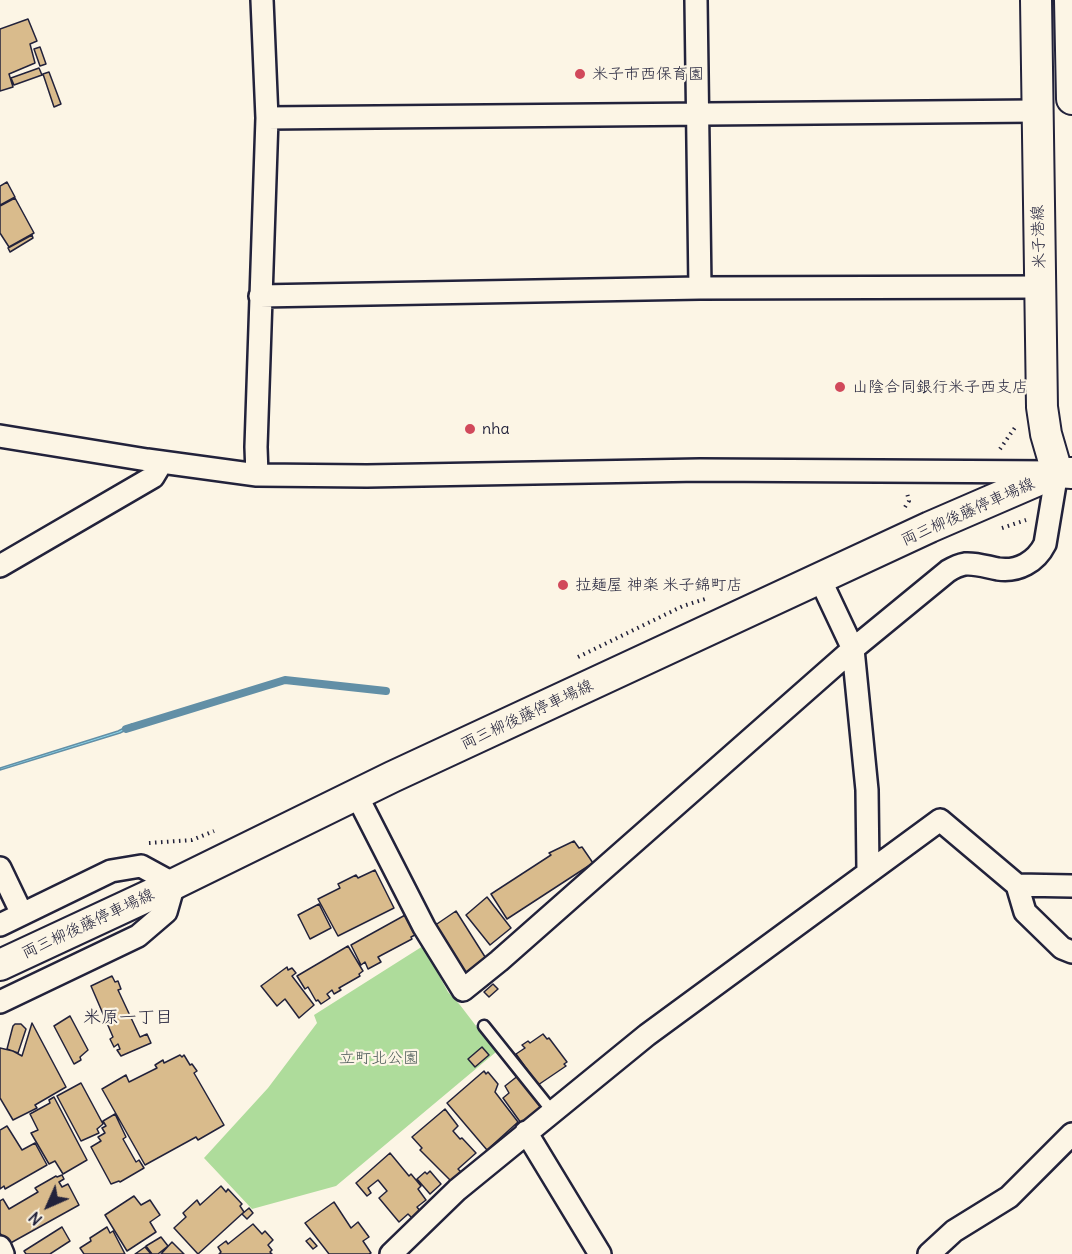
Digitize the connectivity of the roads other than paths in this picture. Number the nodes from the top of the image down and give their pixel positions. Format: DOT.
graph roads {
  1 [pos="262,0"];
  2 [pos="696,0"];
  3 [pos="1036,0"];
  4 [pos="1070,0"];
  5 [pos="1071,35"];
  6 [pos="1072,99"];
  7 [pos="1036,111"];
  8 [pos="697,115"];
  9 [pos="267,118"];
  10 [pos="1041,287"];
  11 [pos="700,288"];
  12 [pos="260,296"];
  13 [pos="0,436"];
  14 [pos="162,462"];
  15 [pos="1067,464"];
  16 [pos="256,474"];
  17 [pos="0,566"];
  18 [pos="820,579"];
  19 [pos="853,649"];
  20 [pos="356,794"];
  21 [pos="0,868"];
  22 [pos="868,871"];
  23 [pos="174,884"];
  24 [pos="1017,885"];
  25 [pos="1072,886"];
  26 [pos="22,914"];
  27 [pos="0,925"];
  28 [pos="1072,952"];
  29 [pos="0,965"];
  30 [pos="0,1002"];
  31 [pos="484,1026"];
  32 [pos="552,1111"];
  33 [pos="526,1132"];
  34 [pos="1072,1134"];
  35 [pos="0,1247"];
  36 [pos="3,1254"];
  37 [pos="391,1254"];
  38 [pos="600,1254"];
  39 [pos="929,1254"];
  1 -- 9 [label="street"];
  2 -- 8 [label="street"];
  3 -- 7 [label="main road, 米子港線"];
  4 -- 5 [label="main road"];
  5 -- 6 [label="main road"];
  7 -- 8 [label="street"];
  7 -- 10 [label="main road, 米子港線"];
  8 -- 9 [label="street"];
  8 -- 11 [label="street"];
  9 -- 12 [label="street"];
  10 -- 11 [label="street"];
  10 -- 15 [label="main road, 米子港線"];
  11 -- 12 [label="street"];
  12 -- 16 [label="street"];
  13 -- 14 [label="street"];
  14 -- 16 [label="street"];
  14 -- 17 [label="street"];
  15 -- 16 [label="street"];
  15 -- 18 [label="main road, 両三柳後藤停車場線"];
  15 -- 19 [label="street"];
  18 -- 19 [label="street"];
  18 -- 20 [label="main road, 両三柳後藤停車場線"];
  19 -- 20 [label="street"];
  19 -- 22 [label="street"];
  20 -- 23 [label="main road, 両三柳後藤停車場線"];
  21 -- 26 [label="street"];
  22 -- 24 [label="street"];
  22 -- 32 [label="street"];
  23 -- 26 [label="street"];
  23 -- 29 [label="main road, 両三柳後藤停車場線"];
  23 -- 30 [label="street"];
  24 -- 25 [label="street"];
  24 -- 28 [label="street"];
  26 -- 27 [label="street"];
  31 -- 32 [label="lane"];
  32 -- 33 [label="street"];
  33 -- 37 [label="street"];
  33 -- 38 [label="street"];
  34 -- 39 [label="street"];
  35 -- 36 [label="street"];
}
